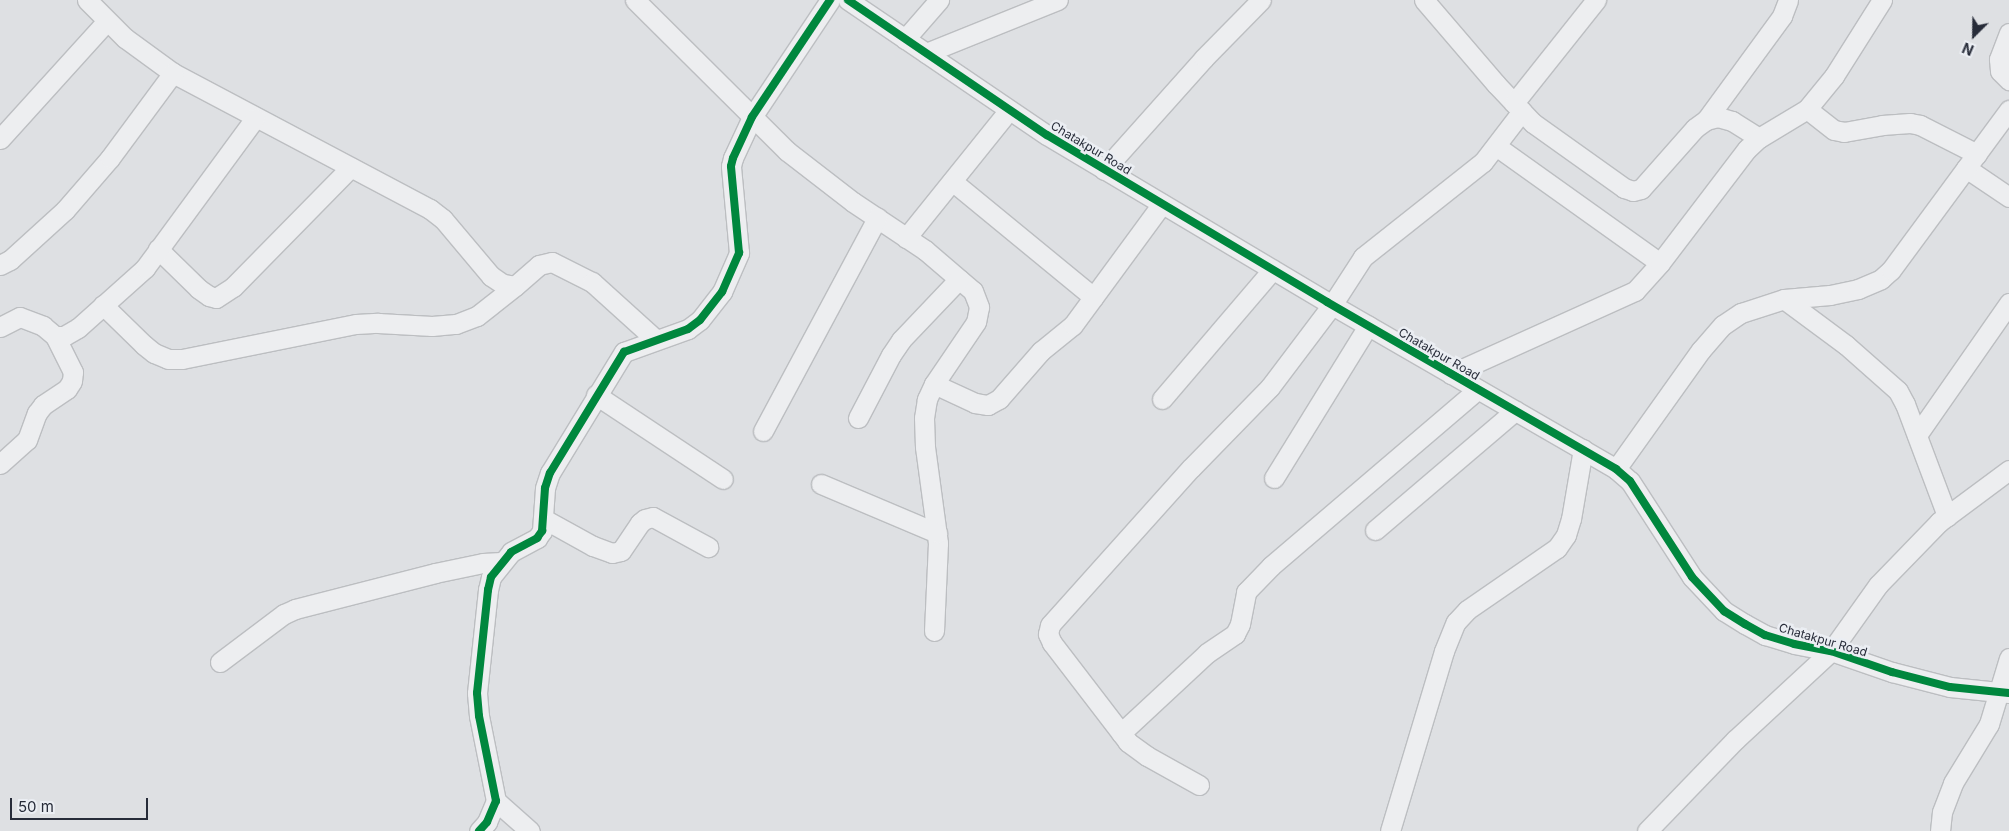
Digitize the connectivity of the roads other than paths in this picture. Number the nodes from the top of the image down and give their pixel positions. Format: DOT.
graph roads {
  1 [pos="87,0"];
  2 [pos="634,0"];
  3 [pos="830,0"];
  4 [pos="848,0"];
  5 [pos="939,0"];
  6 [pos="1058,0"];
  7 [pos="1261,0"];
  8 [pos="1424,0"];
  9 [pos="1596,0"];
  10 [pos="1788,0"];
  11 [pos="1882,0"];
  12 [pos="107,21"];
  13 [pos="2009,33"];
  14 [pos="905,39"];
  15 [pos="926,53"];
  16 [pos="172,74"];
  17 [pos="2009,80"];
  18 [pos="1518,107"];
  19 [pos="1807,109"];
  20 [pos="1009,110"];
  21 [pos="2009,110"];
  22 [pos="752,117"];
  23 [pos="255,118"];
  24 [pos="1706,120"];
  25 [pos="1759,138"];
  26 [pos="0,139"];
  27 [pos="1496,146"];
  28 [pos="1971,161"];
  29 [pos="351,167"];
  30 [pos="1104,170"];
  31 [pos="952,181"];
  32 [pos="2009,197"];
  33 [pos="1162,204"];
  34 [pos="877,218"];
  35 [pos="906,238"];
  36 [pos="158,250"];
  37 [pos="1660,263"];
  38 [pos="0,265"];
  39 [pos="1272,270"];
  40 [pos="959,279"];
  41 [pos="515,286"];
  42 [pos="1093,297"];
  43 [pos="1784,299"];
  44 [pos="2009,302"];
  45 [pos="103,305"];
  46 [pos="1332,305"];
  47 [pos="1368,326"];
  48 [pos="0,327"];
  49 [pos="55,336"];
  50 [pos="655,339"];
  51 [pos="1451,374"];
  52 [pos="934,384"];
  53 [pos="1478,389"];
  54 [pos="596,395"];
  55 [pos="1162,399"];
  56 [pos="1515,411"];
  57 [pos="858,418"];
  58 [pos="763,431"];
  59 [pos="1917,434"];
  60 [pos="1583,450"];
  61 [pos="0,464"];
  62 [pos="1616,469"];
  63 [pos="2006,476"];
  64 [pos="1274,478"];
  65 [pos="723,479"];
  66 [pos="821,484"];
  67 [pos="1947,516"];
  68 [pos="544,519"];
  69 [pos="1375,530"];
  70 [pos="937,532"];
  71 [pos="708,547"];
  72 [pos="501,562"];
  73 [pos="934,631"];
  74 [pos="1831,651"];
  75 [pos="2009,658"];
  76 [pos="220,662"];
  77 [pos="2003,692"];
  78 [pos="1121,733"];
  79 [pos="1199,785"];
  80 [pos="496,801"];
  81 [pos="479,831"];
  82 [pos="530,831"];
  83 [pos="1390,831"];
  84 [pos="1648,831"];
  85 [pos="1940,831"];
  1 -- 12 [label="street"];
  2 -- 22 [label="street"];
  3 -- 22 [label="street"];
  4 -- 14 [label="street, Chatakpur Road"];
  5 -- 14 [label="street"];
  6 -- 15 [label="street"];
  7 -- 30 [label="street"];
  8 -- 18 [label="street"];
  9 -- 18 [label="street"];
  10 -- 24 [label="street"];
  11 -- 19 [label="street"];
  12 -- 16 [label="street"];
  12 -- 26 [label="street"];
  13 -- 17 [label="street"];
  14 -- 15 [label="street, Chatakpur Road"];
  15 -- 20 [label="street, Chatakpur Road"];
  16 -- 23 [label="street"];
  16 -- 38 [label="street"];
  18 -- 24 [label="street"];
  18 -- 27 [label="street"];
  19 -- 25 [label="street"];
  19 -- 28 [label="street"];
  20 -- 30 [label="street, Chatakpur Road"];
  20 -- 31 [label="street"];
  21 -- 28 [label="street"];
  22 -- 34 [label="street"];
  22 -- 50 [label="street"];
  23 -- 29 [label="street"];
  23 -- 36 [label="street"];
  24 -- 25 [label="street"];
  25 -- 37 [label="street"];
  27 -- 37 [label="street"];
  27 -- 46 [label="street"];
  28 -- 32 [label="street"];
  28 -- 43 [label="street"];
  29 -- 36 [label="street"];
  29 -- 41 [label="street"];
  30 -- 33 [label="street, Chatakpur Road"];
  31 -- 35 [label="street"];
  31 -- 42 [label="street"];
  33 -- 39 [label="street, Chatakpur Road"];
  33 -- 42 [label="street"];
  34 -- 35 [label="street"];
  34 -- 58 [label="street"];
  35 -- 40 [label="street"];
  36 -- 45 [label="street"];
  37 -- 51 [label="street"];
  39 -- 46 [label="street, Chatakpur Road"];
  39 -- 55 [label="street"];
  40 -- 52 [label="street"];
  40 -- 57 [label="street"];
  41 -- 45 [label="street"];
  41 -- 50 [label="street"];
  42 -- 52 [label="street"];
  43 -- 59 [label="street"];
  43 -- 62 [label="street"];
  44 -- 59 [label="street"];
  45 -- 49 [label="street"];
  46 -- 47 [label="street, Chatakpur Road"];
  46 -- 78 [label="street"];
  47 -- 51 [label="street, Chatakpur Road"];
  47 -- 64 [label="street"];
  48 -- 49 [label="street"];
  49 -- 61 [label="street"];
  50 -- 54 [label="street"];
  51 -- 53 [label="street, Chatakpur Road"];
  52 -- 70 [label="street"];
  53 -- 56 [label="street, Chatakpur Road"];
  53 -- 78 [label="street"];
  54 -- 65 [label="street"];
  54 -- 68 [label="street"];
  56 -- 60 [label="street, Chatakpur Road"];
  56 -- 69 [label="street"];
  59 -- 67 [label="street"];
  60 -- 62 [label="street, Chatakpur Road"];
  60 -- 83 [label="street"];
  62 -- 74 [label="street, Chatakpur Road"];
  63 -- 67 [label="street"];
  66 -- 70 [label="street"];
  67 -- 74 [label="street"];
  68 -- 71 [label="street"];
  68 -- 72 [label="street"];
  70 -- 73 [label="street"];
  72 -- 76 [label="street"];
  72 -- 80 [label="street"];
  74 -- 77 [label="street, Chatakpur Road"];
  74 -- 84 [label="street"];
  75 -- 77 [label="street"];
  77 -- 85 [label="street"];
  78 -- 79 [label="street"];
  80 -- 81 [label="street"];
  80 -- 82 [label="street"];
}
